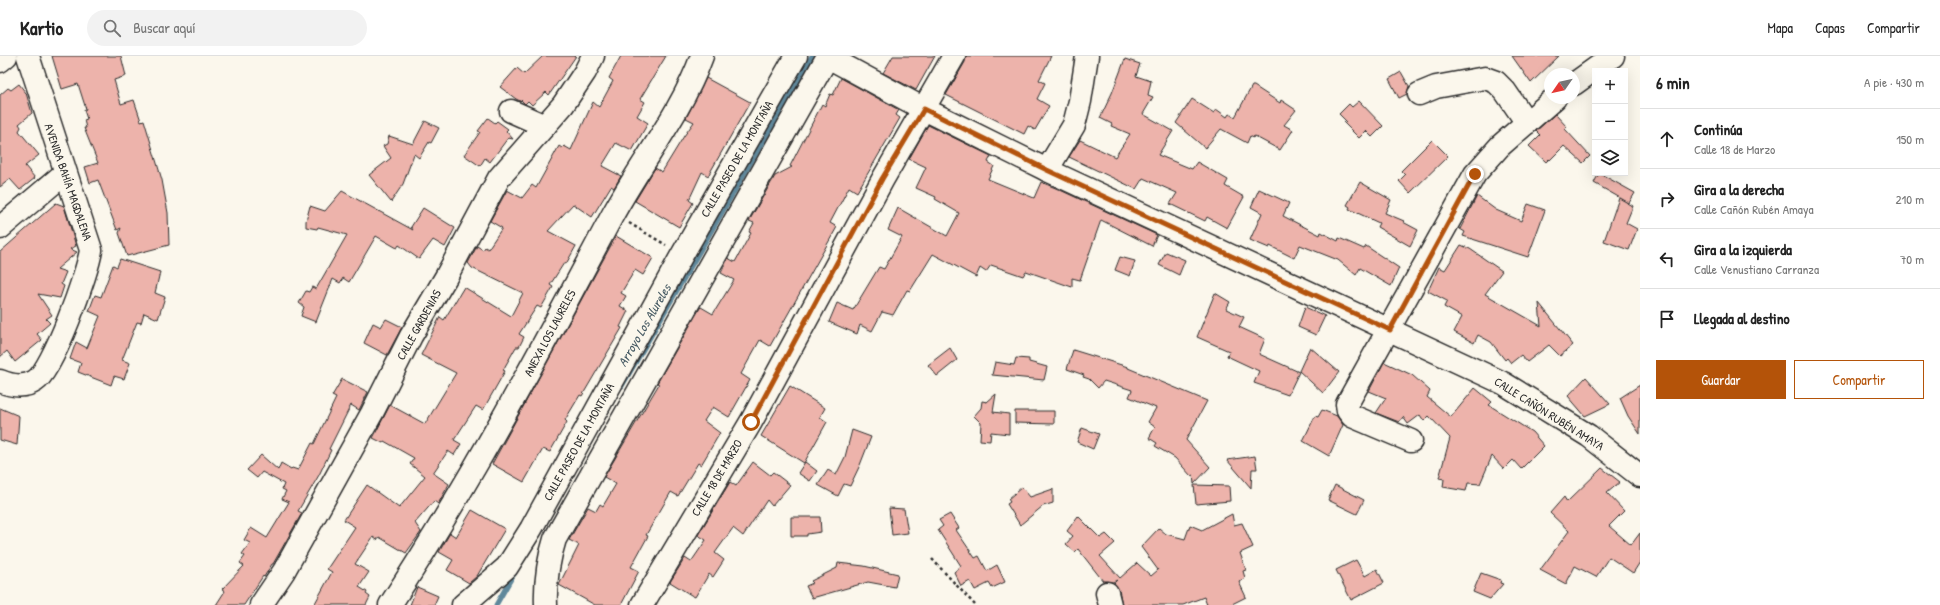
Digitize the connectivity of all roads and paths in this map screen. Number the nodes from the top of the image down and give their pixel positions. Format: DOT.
graph roads {
  1 [pos="6,56"];
  2 [pos="593,56"];
  3 [pos="702,56"];
  4 [pos="796,56"];
  5 [pos="828,56"];
  6 [pos="954,56"];
  7 [pos="1088,56"];
  8 [pos="1613,56"];
  9 [pos="34,59"];
  10 [pos="0,61"];
  11 [pos="1580,80"];
  12 [pos="1419,94"];
  13 [pos="1548,104"];
  14 [pos="924,109"];
  15 [pos="511,111"];
  16 [pos="1527,123"];
  17 [pos="545,126"];
  18 [pos="1047,170"];
  19 [pos="65,173"];
  20 [pos="614,214"];
  21 [pos="0,228"];
  22 [pos="682,255"];
  23 [pos="1390,330"];
  24 [pos="0,381"];
  25 [pos="1411,441"];
  26 [pos="1640,476"];
  27 [pos="932,558"];
  28 [pos="261,605"];
  29 [pos="390,605"];
  30 [pos="463,605"];
  31 [pos="546,605"];
  32 [pos="642,605"];
  33 [pos="975,605"];
  1 -- 10 [label="street"];
  2 -- 17 [label="street, CALLE GARDENIAS"];
  3 -- 20 [label="street, ANEXA LOS LAURELES"];
  4 -- 22 [label="street, CALLE PASEO DE LA MONTAÑA"];
  5 -- 14 [label="street, CALLE CAÑÓN RUBÉN AMAYA"];
  5 -- 31 [label="street"];
  6 -- 14 [label="street, CALLE 18 DE MARZO"];
  7 -- 18 [label="street"];
  8 -- 11 [label="street"];
  9 -- 19 [label="street, AVENIDA BAHÍA MAGDALENA"];
  12 -- 16 [label="street"];
  13 -- 16 [label="street"];
  14 -- 18 [label="street, CALLE CAÑÓN RUBÉN AMAYA"];
  14 -- 32 [label="street, CALLE 18 DE MARZO"];
  15 -- 17 [label="street"];
  16 -- 23 [label="street"];
  17 -- 28 [label="street, CALLE GARDENIAS"];
  18 -- 23 [label="street, CALLE CAÑÓN RUBÉN AMAYA"];
  19 -- 21 [label="street"];
  19 -- 24 [label="street, AVENIDA BAHÍA MAGDALENA"];
  20 -- 22 [label="path"];
  20 -- 29 [label="street, ANEXA LOS LAURELES"];
  22 -- 30 [label="street, CALLE PASEO DE LA MONTAÑA"];
  23 -- 25 [label="street"];
  23 -- 26 [label="street, CALLE CAÑÓN RUBÉN AMAYA"];
  27 -- 33 [label="path"];
}
